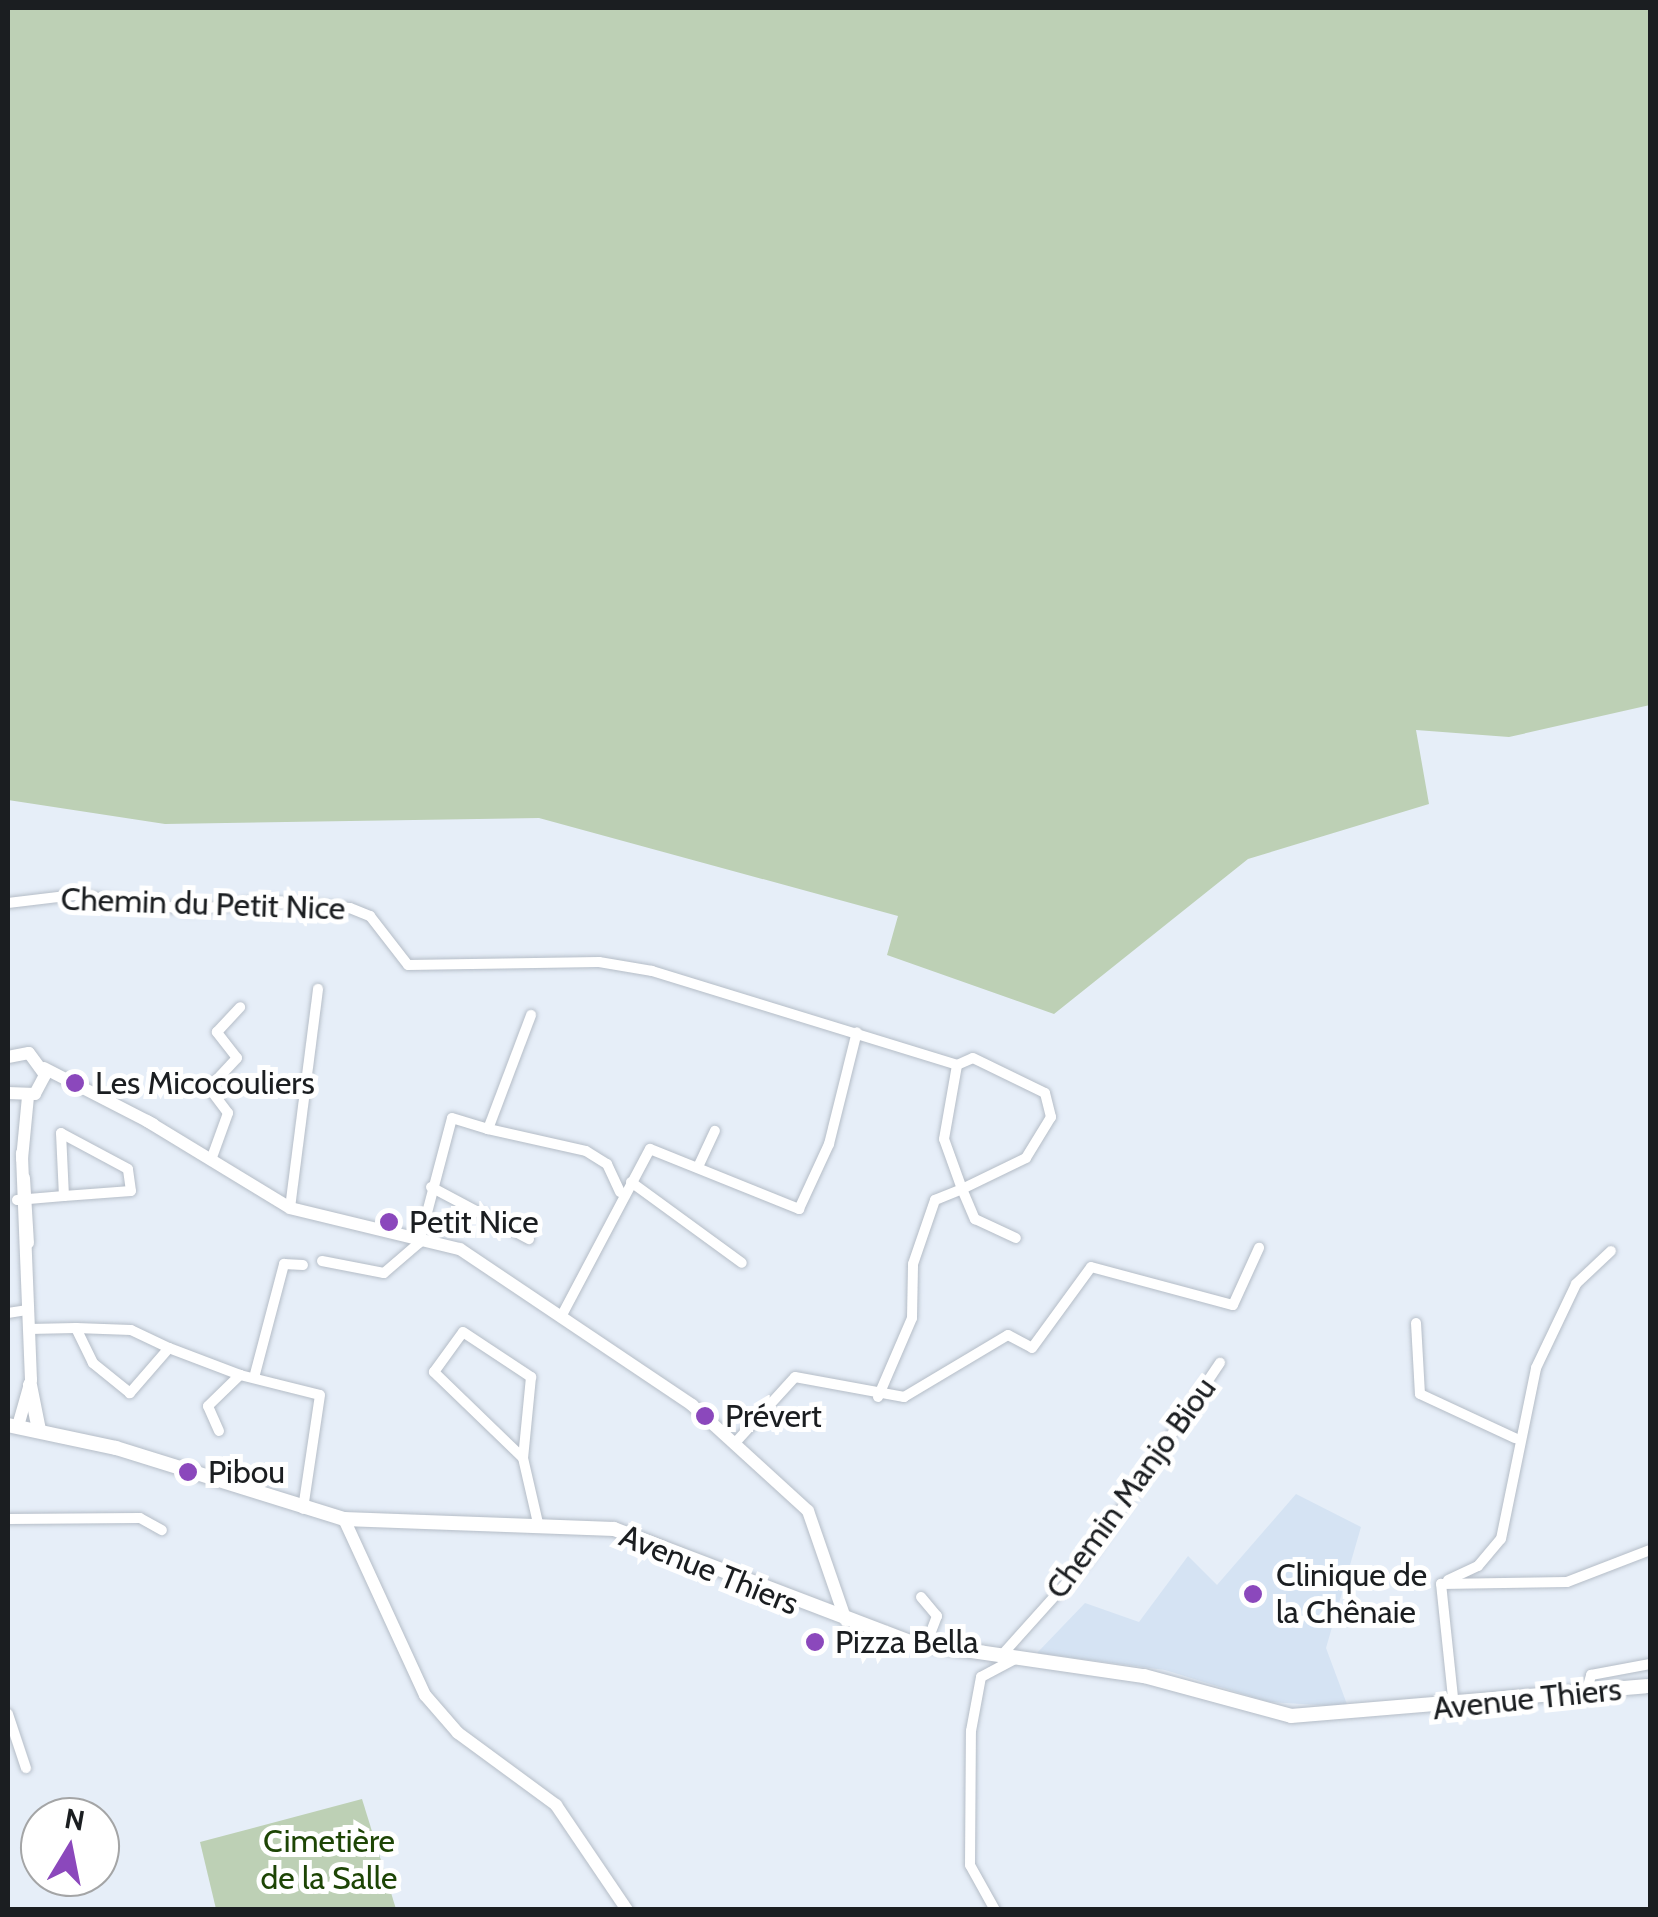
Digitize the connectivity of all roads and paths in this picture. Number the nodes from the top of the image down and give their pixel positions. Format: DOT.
graph roads {
  1 [pos="8,903"];
  2 [pos="318,989"];
  3 [pos="240,1006"];
  4 [pos="531,1015"];
  5 [pos="857,1032"];
  6 [pos="10,1053"];
  7 [pos="956,1065"];
  8 [pos="44,1075"];
  9 [pos="10,1094"];
  10 [pos="28,1097"];
  11 [pos="22,1114"];
  12 [pos="488,1130"];
  13 [pos="715,1131"];
  14 [pos="213,1156"];
  15 [pos="698,1167"];
  16 [pos="631,1182"];
  17 [pos="431,1187"];
  18 [pos="962,1189"];
  19 [pos="620,1192"];
  20 [pos="64,1196"];
  21 [pos="22,1199"];
  22 [pos="292,1204"];
  23 [pos="419,1230"];
  24 [pos="1016,1238"];
  25 [pos="529,1239"];
  26 [pos="1259,1248"];
  27 [pos="1611,1251"];
  28 [pos="322,1261"];
  29 [pos="742,1263"];
  30 [pos="304,1265"];
  31 [pos="28,1310"];
  32 [pos="8,1313"];
  33 [pos="563,1313"];
  34 [pos="1416,1324"];
  35 [pos="29,1328"];
  36 [pos="76,1328"];
  37 [pos="169,1348"];
  38 [pos="1220,1363"];
  39 [pos="240,1374"];
  40 [pos="255,1374"];
  41 [pos="30,1385"];
  42 [pos="878,1397"];
  43 [pos="13,1426"];
  44 [pos="39,1430"];
  45 [pos="219,1431"];
  46 [pos="1515,1438"];
  47 [pos="735,1443"];
  48 [pos="523,1458"];
  49 [pos="302,1510"];
  50 [pos="8,1519"];
  51 [pos="344,1519"];
  52 [pos="538,1523"];
  53 [pos="162,1530"];
  54 [pos="1650,1550"];
  55 [pos="1448,1580"];
  56 [pos="831,1581"];
  57 [pos="920,1597"];
  58 [pos="821,1615"];
  59 [pos="848,1624"];
  60 [pos="926,1644"];
  61 [pos="1009,1657"];
  62 [pos="1650,1664"];
  63 [pos="1650,1686"];
  64 [pos="1586,1693"];
  65 [pos="1454,1708"];
  66 [pos="8,1714"];
  67 [pos="26,1768"];
  68 [pos="627,1910"];
  69 [pos="995,1910"];
  1 -- 5 [label="street, Chemin du Petit Nice"];
  2 -- 22 [label="street"];
  3 -- 14 [label="street"];
  4 -- 12 [label="street"];
  5 -- 7 [label="street, Chemin du Petit Nice"];
  5 -- 15 [label="street"];
  6 -- 8 [label="street"];
  7 -- 18 [label="street"];
  7 -- 18 [label="street, Chemin du Petit Nice"];
  8 -- 10 [label="street"];
  8 -- 14 [label="street"];
  9 -- 10 [label="street"];
  9 -- 11 [label="street"];
  10 -- 11 [label="street"];
  11 -- 21 [label="street"];
  12 -- 17 [label="street"];
  12 -- 19 [label="street"];
  13 -- 15 [label="street"];
  14 -- 22 [label="street"];
  15 -- 16 [label="street"];
  16 -- 19 [label="street"];
  16 -- 29 [label="street"];
  17 -- 23 [label="street"];
  17 -- 25 [label="street"];
  18 -- 24 [label="street"];
  18 -- 42 [label="street"];
  19 -- 33 [label="street"];
  20 -- 20 [label="street"];
  20 -- 21 [label="street"];
  21 -- 31 [label="street"];
  22 -- 23 [label="street"];
  23 -- 28 [label="street"];
  23 -- 33 [label="street"];
  26 -- 42 [label="street"];
  27 -- 46 [label="street"];
  30 -- 40 [label="street"];
  31 -- 32 [label="street"];
  31 -- 35 [label="street"];
  33 -- 47 [label="street"];
  34 -- 46 [label="street"];
  35 -- 36 [label="street"];
  35 -- 41 [label="street"];
  36 -- 37 [label="street"];
  36 -- 37 [label="street"];
  37 -- 39 [label="street"];
  38 -- 61 [label="street, Chemin Manjo Biou"];
  39 -- 40 [label="street"];
  39 -- 45 [label="street"];
  40 -- 49 [label="street"];
  41 -- 43 [label="street"];
  41 -- 44 [label="main road"];
  42 -- 47 [label="street"];
  43 -- 44 [label="main road, Avenue Thiers"];
  44 -- 49 [label="main road, Avenue Thiers"];
  46 -- 55 [label="street"];
  47 -- 56 [label="street"];
  48 -- 48 [label="street"];
  48 -- 52 [label="street"];
  49 -- 51 [label="main road, Avenue Thiers"];
  50 -- 53 [label="street"];
  51 -- 52 [label="main road, Avenue Thiers"];
  51 -- 68 [label="street"];
  52 -- 58 [label="main road, Avenue Thiers"];
  54 -- 55 [label="street"];
  55 -- 65 [label="street"];
  56 -- 58 [label="street"];
  56 -- 59 [label="street"];
  57 -- 60 [label="street"];
  58 -- 59 [label="main road, Avenue Thiers"];
  59 -- 60 [label="main road, Avenue Thiers"];
  60 -- 61 [label="main road, Avenue Thiers"];
  61 -- 65 [label="main road, Avenue Thiers"];
  61 -- 69 [label="street, Chemin Manjo Biou"];
  62 -- 64 [label="street"];
  63 -- 64 [label="main road, Avenue Thiers"];
  64 -- 65 [label="main road, Avenue Thiers"];
  66 -- 67 [label="street"];
}
